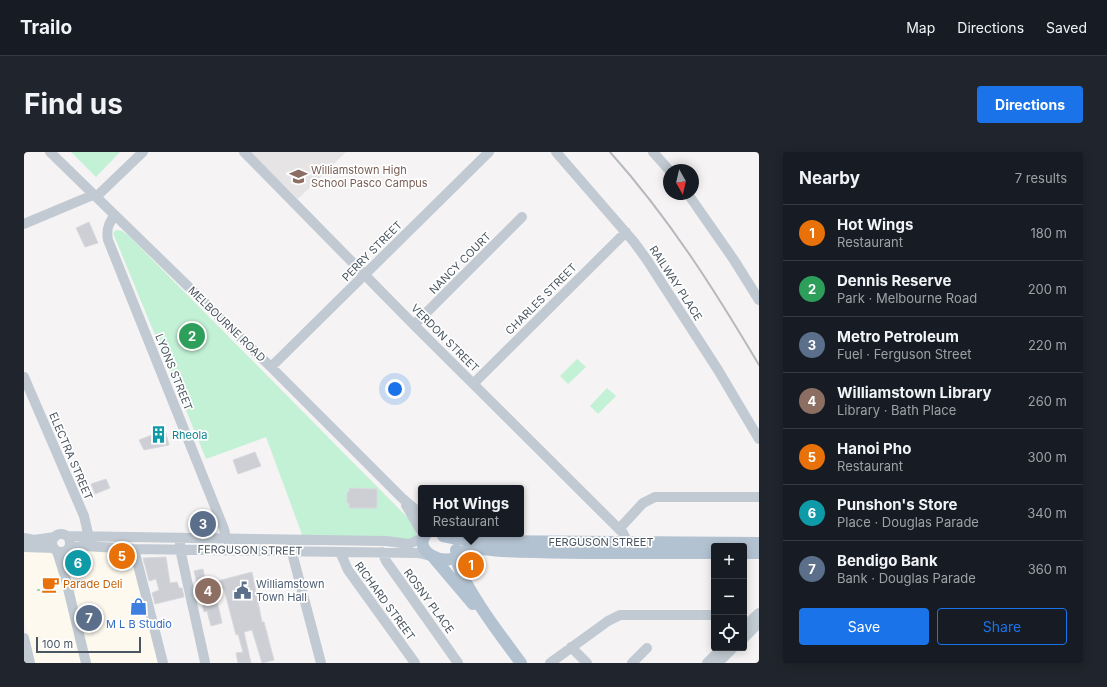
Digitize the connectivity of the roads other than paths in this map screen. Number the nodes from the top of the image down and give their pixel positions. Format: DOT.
graph roads {
  1 [pos="50,152"];
  2 [pos="143,152"];
  3 [pos="244,152"];
  4 [pos="489,152"];
  5 [pos="556,152"];
  6 [pos="653,152"];
  7 [pos="664,164"];
  8 [pos="95,196"];
  9 [pos="692,200"];
  10 [pos="115,215"];
  11 [pos="522,217"];
  12 [pos="24,224"];
  13 [pos="626,232"];
  14 [pos="365,274"];
  15 [pos="759,300"];
  16 [pos="414,325"];
  17 [pos="271,367"];
  18 [pos="24,377"];
  19 [pos="474,383"];
  20 [pos="759,439"];
  21 [pos="759,497"];
  22 [pos="402,498"];
  23 [pos="418,511"];
  24 [pos="418,526"];
  25 [pos="619,529"];
  26 [pos="55,536"];
  27 [pos="68,536"];
  28 [pos="180,537"];
  29 [pos="420,537"];
  30 [pos="423,537"];
  31 [pos="445,537"];
  32 [pos="450,537"];
  33 [pos="24,538"];
  34 [pos="226,539"];
  35 [pos="283,540"];
  36 [pos="90,542"];
  37 [pos="759,543"];
  38 [pos="24,547"];
  39 [pos="627,547"];
  40 [pos="55,549"];
  41 [pos="69,549"];
  42 [pos="134,549"];
  43 [pos="180,549"];
  44 [pos="292,550"];
  45 [pos="340,552"];
  46 [pos="382,552"];
  47 [pos="711,553"];
  48 [pos="747,553"];
  49 [pos="759,553"];
  50 [pos="456,556"];
  51 [pos="433,557"];
  52 [pos="66,580"];
  53 [pos="759,613"];
  54 [pos="711,615"];
  55 [pos="749,624"];
  56 [pos="502,637"];
  57 [pos="24,638"];
  58 [pos="571,647"];
  59 [pos="647,648"];
  60 [pos="719,651"];
  61 [pos="730,651"];
  62 [pos="205,662"];
  63 [pos="30,663"];
  64 [pos="86,663"];
  65 [pos="163,663"];
  66 [pos="321,663"];
  67 [pos="415,663"];
  68 [pos="458,663"];
  69 [pos="521,663"];
  70 [pos="550,663"];
  71 [pos="587,663"];
  72 [pos="632,663"];
  73 [pos="707,663"];
  74 [pos="718,663"];
  1 -- 8 [label="street, MELBOURNE ROAD"];
  2 -- 8 [label="street"];
  3 -- 14 [label="street, VERDON STREET"];
  4 -- 14 [label="street, PERRY STREET"];
  5 -- 13 [label="street, RAILWAY PLACE"];
  6 -- 7 [label="street"];
  8 -- 10 [label="street, MELBOURNE ROAD"];
  8 -- 12 [label="street"];
  9 -- 15 [label="street"];
  10 -- 17 [label="street, MELBOURNE ROAD"];
  10 -- 34 [label="street, LYONS STREET"];
  11 -- 16 [label="street, NANCY COURT"];
  13 -- 19 [label="street, CHARLES STREET"];
  13 -- 20 [label="street, RAILWAY PLACE"];
  14 -- 16 [label="street, VERDON STREET"];
  14 -- 17 [label="street, PERRY STREET"];
  16 -- 19 [label="street, VERDON STREET"];
  17 -- 22 [label="street, MELBOURNE ROAD"];
  18 -- 36 [label="street, ELECTRA STREET"];
  19 -- 25 [label="street, VERDON STREET"];
  21 -- 25 [label="street"];
  22 -- 23 [label="street, MELBOURNE ROAD"];
  22 -- 24 [label="street, MELBOURNE ROAD"];
  25 -- 39 [label="street, VERDON STREET"];
  26 -- 27 [label="street"];
  26 -- 33 [label="street"];
  26 -- 40 [label="street"];
  27 -- 36 [label="street, FERGUSON STREET"];
  27 -- 41 [label="street"];
  28 -- 34 [label="street, FERGUSON STREET"];
  28 -- 36 [label="street, FERGUSON STREET"];
  28 -- 43 [label="street"];
  29 -- 35 [label="street, FERGUSON STREET"];
  30 -- 51 [label="main road"];
  31 -- 50 [label="main road"];
  32 -- 39 [label="main road, FERGUSON STREET"];
  34 -- 35 [label="street, FERGUSON STREET"];
  35 -- 44 [label="street"];
  36 -- 41 [label="street, FERGUSON STREET"];
  36 -- 42 [label="street, FERGUSON STREET"];
  37 -- 39 [label="main road, FERGUSON STREET"];
  38 -- 40 [label="street"];
  39 -- 47 [label="main road, FERGUSON STREET"];
  39 -- 50 [label="main road, FERGUSON STREET"];
  40 -- 41 [label="street"];
  40 -- 52 [label="street"];
  41 -- 52 [label="street"];
  42 -- 43 [label="street, FERGUSON STREET"];
  42 -- 65 [label="street"];
  43 -- 44 [label="street, FERGUSON STREET"];
  43 -- 62 [label="street"];
  44 -- 45 [label="street, FERGUSON STREET"];
  44 -- 66 [label="street"];
  45 -- 46 [label="street, FERGUSON STREET"];
  45 -- 67 [label="street, RICHARD STREET"];
  46 -- 51 [label="street, FERGUSON STREET"];
  46 -- 68 [label="street, ROSNY PLACE"];
  48 -- 49 [label="main road"];
  50 -- 51 [label="main road, FERGUSON STREET"];
  50 -- 56 [label="main road"];
  51 -- 56 [label="main road"];
  52 -- 64 [label="street"];
  53 -- 55 [label="street"];
  54 -- 58 [label="street"];
  56 -- 69 [label="main road"];
  57 -- 63 [label="street"];
  58 -- 70 [label="street"];
  58 -- 71 [label="street"];
  59 -- 72 [label="street"];
  60 -- 73 [label="street"];
  61 -- 74 [label="street"];
}
